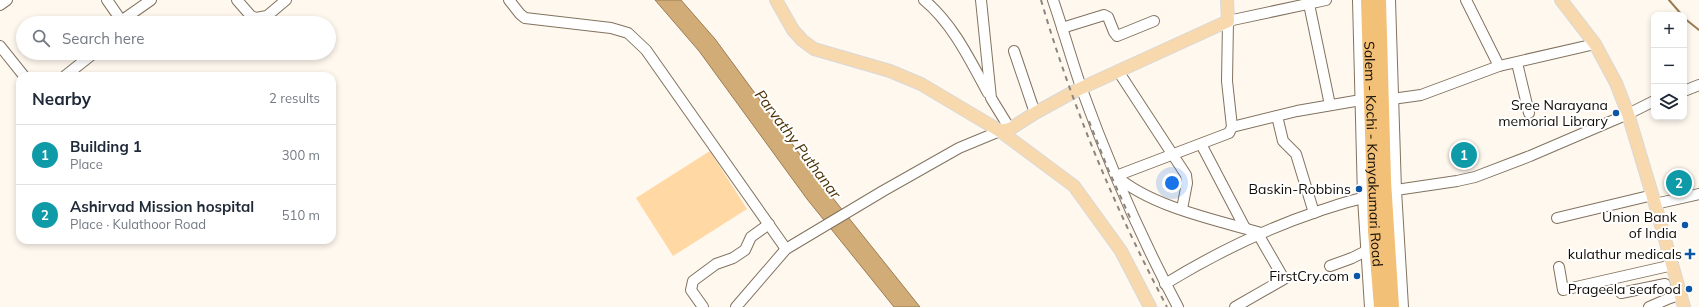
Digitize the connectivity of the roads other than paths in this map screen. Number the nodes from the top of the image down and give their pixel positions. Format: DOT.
graph roads {
  1 [pos="7,0"];
  2 [pos="151,0"];
  3 [pos="237,0"];
  4 [pos="286,0"];
  5 [pos="509,0"];
  6 [pos="776,0"];
  7 [pos="924,0"];
  8 [pos="981,0"];
  9 [pos="1053,0"];
  10 [pos="1227,0"];
  11 [pos="1326,0"];
  12 [pos="1358,0"];
  13 [pos="1368,0"];
  14 [pos="1380,0"];
  15 [pos="1390,0"];
  16 [pos="1466,0"];
  17 [pos="1561,0"];
  18 [pos="111,1"];
  19 [pos="1310,4"];
  20 [pos="0,6"];
  21 [pos="119,16"];
  22 [pos="130,16"];
  23 [pos="251,16"];
  24 [pos="267,16"];
  25 [pos="1154,21"];
  26 [pos="1228,21"];
  27 [pos="1062,28"];
  28 [pos="1595,44"];
  29 [pos="0,46"];
  30 [pos="1014,51"];
  31 [pos="85,60"];
  32 [pos="1517,63"];
  33 [pos="1499,66"];
  34 [pos="1118,71"];
  35 [pos="21,72"];
  36 [pos="71,72"];
  37 [pos="1699,85"];
  38 [pos="1082,87"];
  39 [pos="1687,90"];
  40 [pos="991,98"];
  41 [pos="1392,99"];
  42 [pos="1361,100"];
  43 [pos="1651,102"];
  44 [pos="1330,104"];
  45 [pos="1529,112"];
  46 [pos="1034,113"];
  47 [pos="1628,114"];
  48 [pos="1277,116"];
  49 [pos="1232,127"];
  50 [pos="1005,130"];
  51 [pos="1201,144"];
  52 [pos="1174,154"];
  53 [pos="1116,176"];
  54 [pos="1396,190"];
  55 [pos="1699,194"];
  56 [pos="1363,198"];
  57 [pos="1654,200"];
  58 [pos="1182,209"];
  59 [pos="1314,213"];
  60 [pos="1557,218"];
  61 [pos="769,224"];
  62 [pos="1245,228"];
  63 [pos="1260,233"];
  64 [pos="786,248"];
  65 [pos="1366,251"];
  66 [pos="1673,265"];
  67 [pos="1330,266"];
  68 [pos="1559,267"];
  69 [pos="1677,281"];
  70 [pos="1165,284"];
  71 [pos="1665,284"];
  72 [pos="1621,293"];
  73 [pos="1675,296"];
  74 [pos="1655,306"];
  75 [pos="703,307"];
  76 [pos="736,307"];
  77 [pos="1150,307"];
  78 [pos="1178,307"];
  79 [pos="1235,307"];
  80 [pos="1370,307"];
  81 [pos="1381,307"];
  82 [pos="1392,307"];
  83 [pos="1404,307"];
  84 [pos="1684,307"];
  1 -- 20 [label="street"];
  2 -- 22 [label="street"];
  3 -- 23 [label="street"];
  4 -- 24 [label="street"];
  5 -- 61 [label="street"];
  6 -- 50 [label="main road"];
  7 -- 40 [label="street"];
  8 -- 40 [label="street"];
  9 -- 27 [label="street"];
  10 -- 26 [label="main road"];
  11 -- 19 [label="street"];
  12 -- 42 [label="street"];
  13 -- 81 [label="highway, Salem - Kochi - Kanyakumari Road"];
  14 -- 82 [label="highway, Salem - Kochi - Kanyakumari Road"];
  15 -- 41 [label="street"];
  16 -- 33 [label="street"];
  17 -- 28 [label="main road"];
  18 -- 21 [label="street"];
  19 -- 26 [label="street"];
  19 -- 44 [label="street"];
  25 -- 27 [label="street"];
  26 -- 34 [label="main road"];
  26 -- 49 [label="street"];
  27 -- 38 [label="street"];
  28 -- 32 [label="street"];
  28 -- 47 [label="main road"];
  29 -- 35 [label="street"];
  30 -- 46 [label="street"];
  31 -- 36 [label="street"];
  32 -- 33 [label="street"];
  32 -- 45 [label="street"];
  33 -- 41 [label="street"];
  34 -- 38 [label="main road"];
  34 -- 52 [label="street"];
  37 -- 39 [label="street"];
  38 -- 46 [label="main road"];
  38 -- 53 [label="street"];
  40 -- 50 [label="street"];
  41 -- 54 [label="street"];
  42 -- 44 [label="street"];
  42 -- 56 [label="street"];
  43 -- 47 [label="street"];
  44 -- 48 [label="street"];
  46 -- 50 [label="main road"];
  47 -- 54 [label="street"];
  47 -- 57 [label="main road"];
  48 -- 49 [label="street"];
  48 -- 59 [label="street"];
  49 -- 51 [label="street"];
  50 -- 64 [label="street"];
  50 -- 77 [label="main road"];
  51 -- 52 [label="street"];
  51 -- 62 [label="street"];
  52 -- 53 [label="street"];
  52 -- 58 [label="street"];
  53 -- 58 [label="street"];
  53 -- 70 [label="street"];
  54 -- 83 [label="street"];
  55 -- 57 [label="street"];
  56 -- 59 [label="street"];
  56 -- 65 [label="street"];
  57 -- 60 [label="street"];
  57 -- 66 [label="main road"];
  58 -- 62 [label="street"];
  59 -- 63 [label="street"];
  61 -- 64 [label="street"];
  61 -- 75 [label="street"];
  62 -- 63 [label="street"];
  63 -- 70 [label="street"];
  63 -- 79 [label="street"];
  64 -- 76 [label="street"];
  65 -- 67 [label="street"];
  65 -- 80 [label="street"];
  66 -- 68 [label="street"];
  66 -- 69 [label="main road"];
  69 -- 71 [label="street"];
  69 -- 73 [label="main road"];
  70 -- 78 [label="street"];
  71 -- 72 [label="street"];
  71 -- 73 [label="street"];
  73 -- 74 [label="street"];
  73 -- 84 [label="main road"];
}
